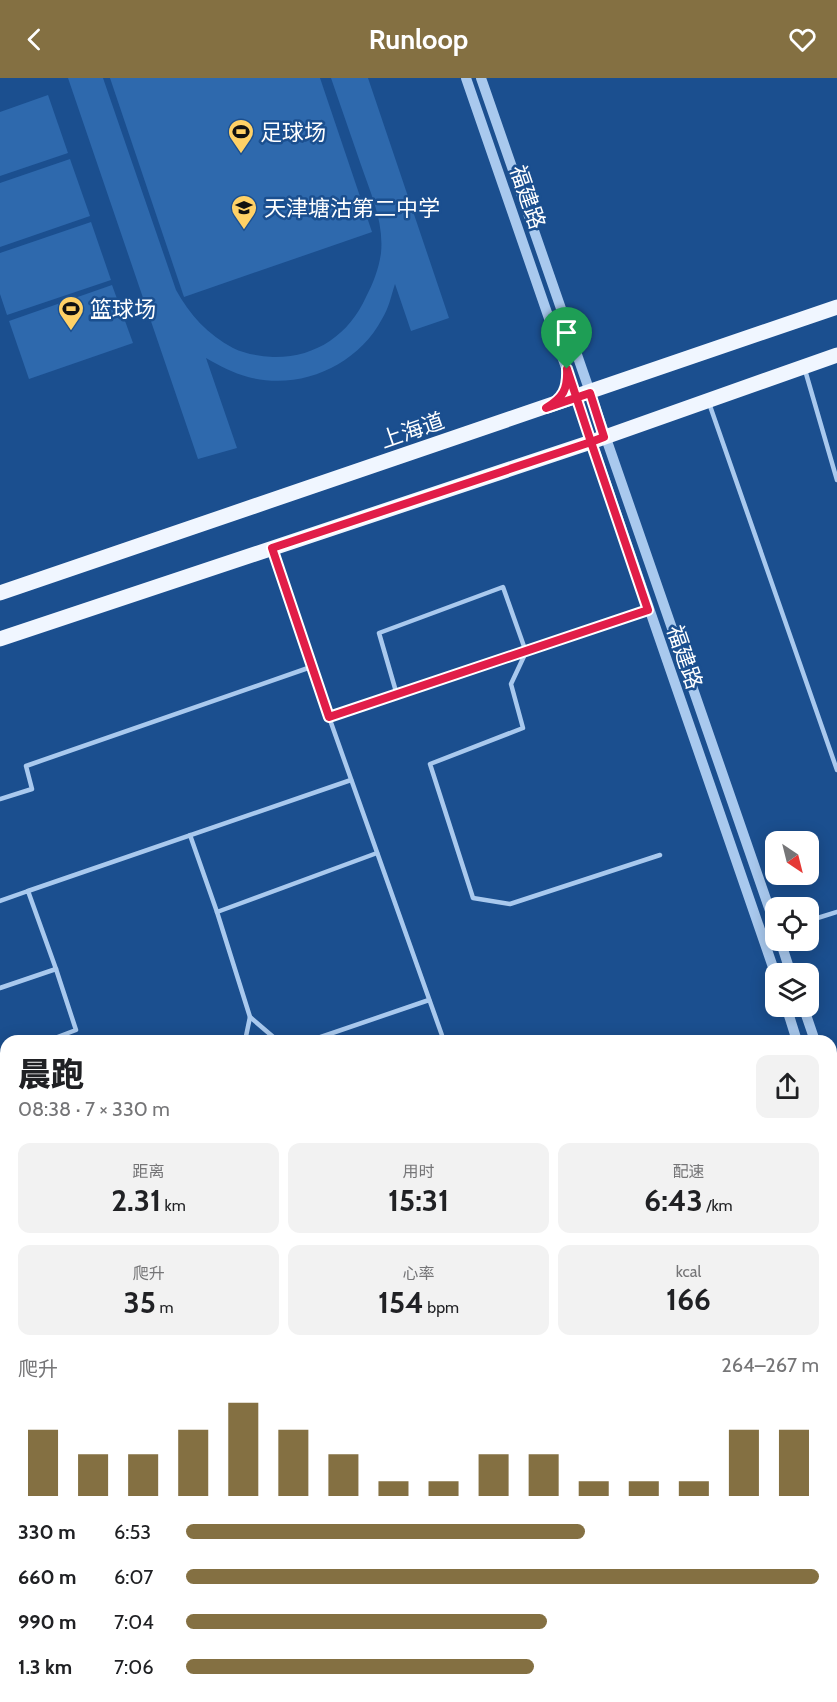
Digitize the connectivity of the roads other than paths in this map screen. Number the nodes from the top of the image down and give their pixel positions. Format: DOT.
graph roads {
  1 [pos="466,78"];
  2 [pos="481,78"];
  3 [pos="837,307"];
  4 [pos="837,355"];
  5 [pos="804,367"];
  6 [pos="567,369"];
  7 [pos="583,395"];
  8 [pos="708,400"];
  9 [pos="546,408"];
  10 [pos="598,439"];
  11 [pos="837,480"];
  12 [pos="272,548"];
  13 [pos="0,593"];
  14 [pos="648,610"];
  15 [pos="0,639"];
  16 [pos="526,652"];
  17 [pos="311,667"];
  18 [pos="397,695"];
  19 [pos="329,717"];
  20 [pos="837,770"];
  21 [pos="351,780"];
  22 [pos="0,799"];
  23 [pos="190,835"];
  24 [pos="377,853"];
  25 [pos="660,855"];
  26 [pos="28,891"];
  27 [pos="0,900"];
  28 [pos="765,900"];
  29 [pos="217,912"];
  30 [pos="837,912"];
  31 [pos="819,918"];
  32 [pos="765,935"];
  33 [pos="762,936"];
  34 [pos="771,963"];
  35 [pos="56,969"];
  36 [pos="0,988"];
  37 [pos="429,1000"];
  38 [pos="249,1017"];
  39 [pos="789,1017"];
  40 [pos="807,1017"];
  41 [pos="63,1035"];
  42 [pos="246,1035"];
  43 [pos="271,1035"];
  44 [pos="327,1035"];
  45 [pos="442,1035"];
  46 [pos="795,1035"];
  47 [pos="813,1035"];
  1 -- 6 [label="street, 福建路"];
  2 -- 7 [label="street, 福建路"];
  3 -- 7 [label="main road, 上海道"];
  4 -- 5 [label="main road"];
  5 -- 8 [label="main road"];
  5 -- 11 [label="lane"];
  6 -- 7 [label="street, 福建路"];
  6 -- 9 [label="street"];
  7 -- 9 [label="main road, 上海道"];
  7 -- 10 [label="street, 福建路"];
  8 -- 10 [label="main road"];
  8 -- 20 [label="lane"];
  9 -- 13 [label="main road, 上海道"];
  10 -- 12 [label="main road"];
  10 -- 14 [label="street, 福建路"];
  10 -- 28 [label="street, 福建路"];
  12 -- 15 [label="main road"];
  12 -- 17 [label="lane"];
  14 -- 16 [label="lane"];
  14 -- 33 [label="street, 福建路"];
  16 -- 18 [label="lane"];
  16 -- 18 [label="lane"];
  16 -- 25 [label="lane"];
  17 -- 19 [label="lane"];
  17 -- 22 [label="lane"];
  18 -- 19 [label="lane"];
  19 -- 21 [label="lane"];
  21 -- 23 [label="lane"];
  21 -- 24 [label="lane"];
  23 -- 26 [label="lane"];
  23 -- 29 [label="lane"];
  24 -- 29 [label="lane"];
  24 -- 37 [label="lane"];
  26 -- 27 [label="lane"];
  26 -- 35 [label="lane"];
  29 -- 38 [label="lane"];
  30 -- 31 [label="lane"];
  32 -- 33 [label="lane"];
  33 -- 34 [label="street, 福建路"];
  35 -- 36 [label="lane"];
  35 -- 41 [label="lane"];
  37 -- 44 [label="lane"];
  37 -- 45 [label="lane"];
  38 -- 42 [label="lane"];
  38 -- 43 [label="lane"];
  39 -- 46 [label="street"];
  40 -- 47 [label="street"];
}
